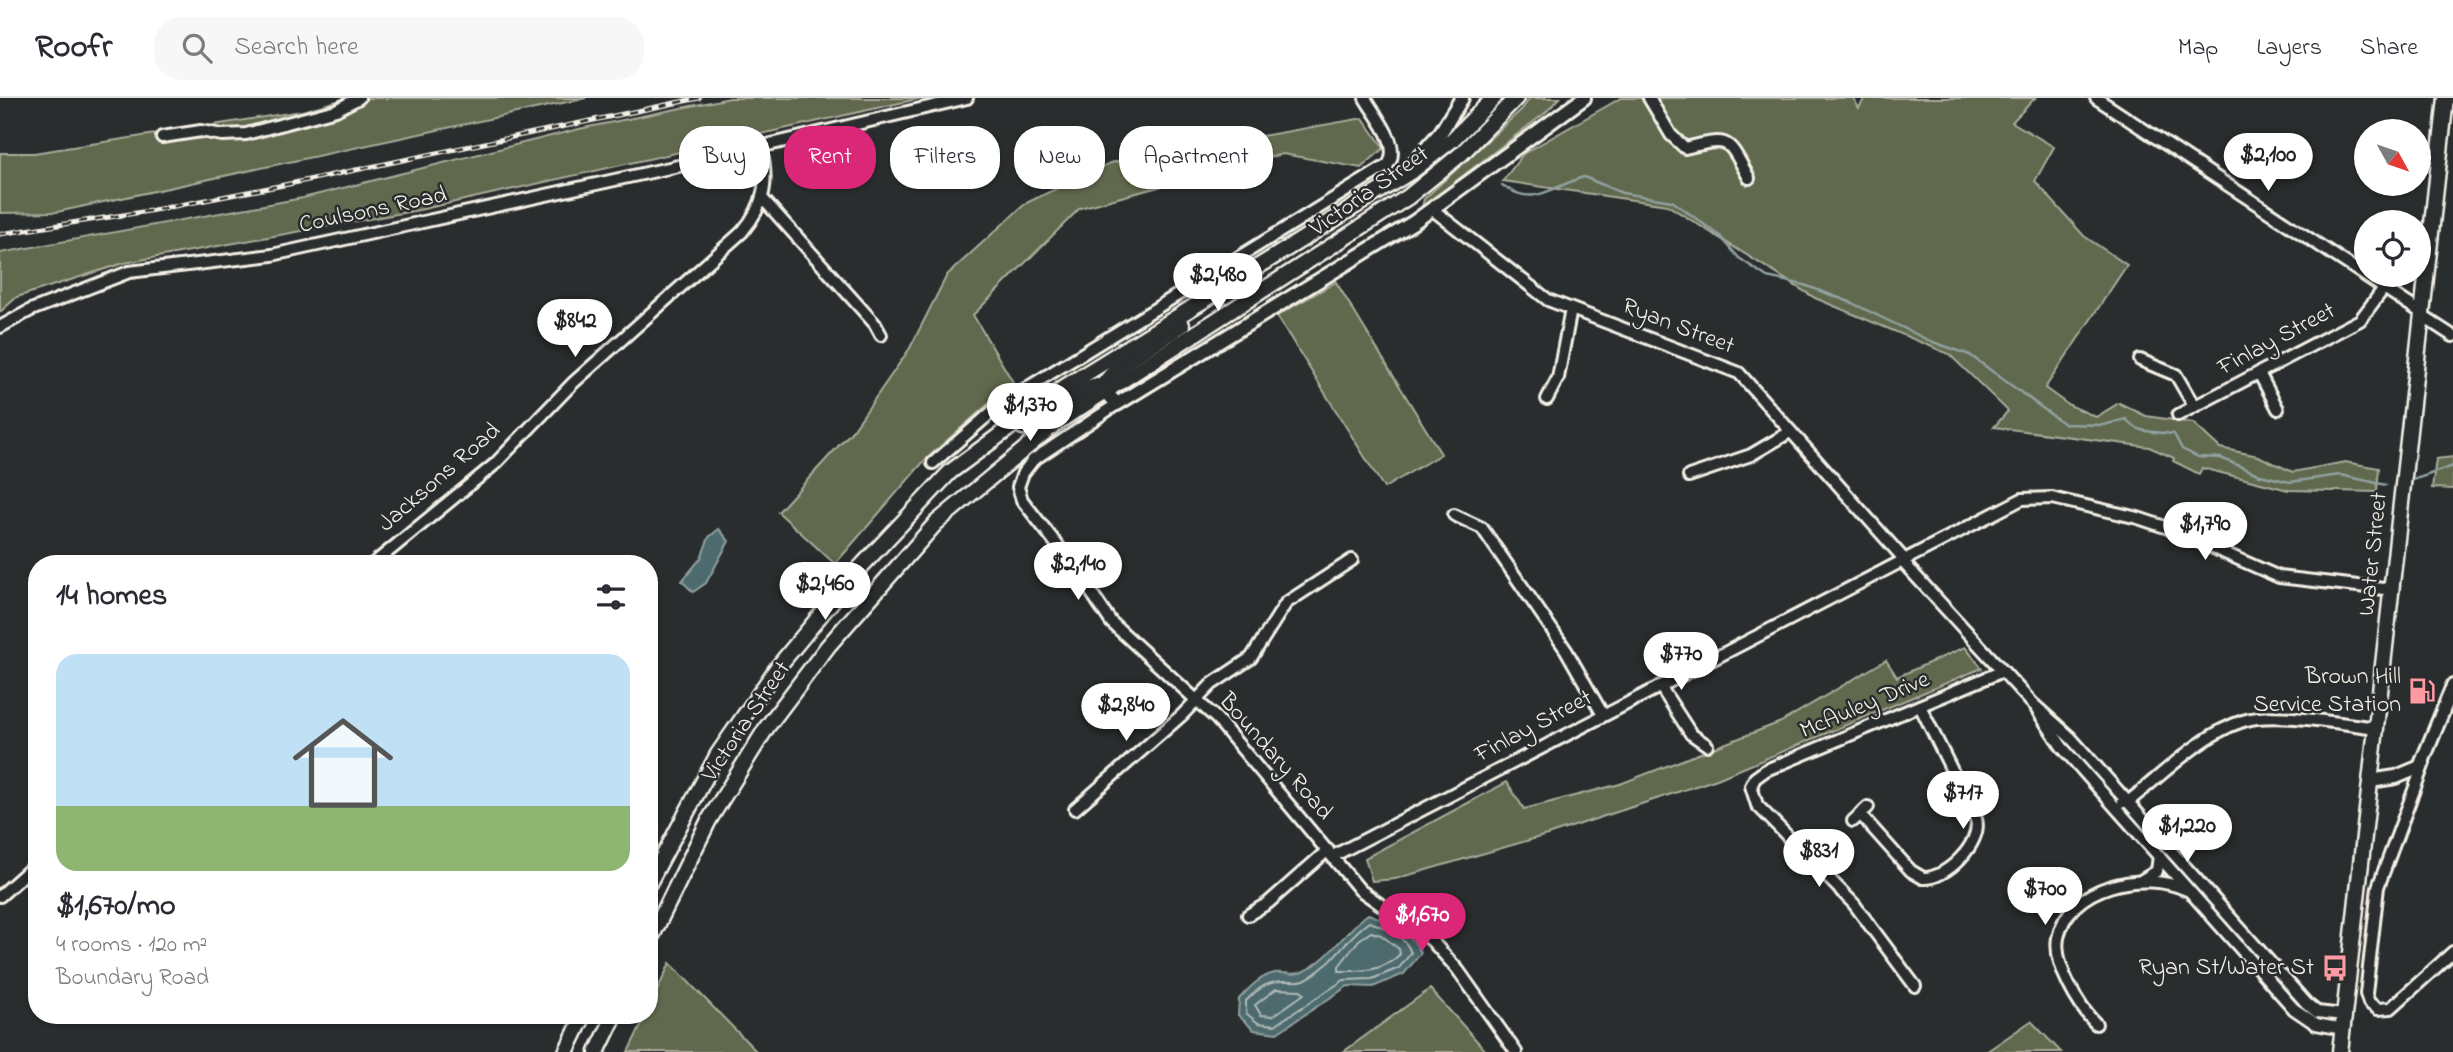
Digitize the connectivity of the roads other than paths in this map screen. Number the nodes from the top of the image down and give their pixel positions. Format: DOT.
graph roads {
  1 [pos="359,98"];
  2 [pos="967,98"];
  3 [pos="1365,98"];
  4 [pos="1462,98"];
  5 [pos="1494,98"];
  6 [pos="1516,98"];
  7 [pos="1584,98"];
  8 [pos="1649,98"];
  9 [pos="2096,98"];
  10 [pos="2446,98"];
  11 [pos="162,137"];
  12 [pos="770,143"];
  13 [pos="679,163"];
  14 [pos="1749,178"];
  15 [pos="765,189"];
  16 [pos="1383,190"];
  17 [pos="763,199"];
  18 [pos="1432,209"];
  19 [pos="1343,216"];
  20 [pos="2384,288"];
  21 [pos="1571,309"];
  22 [pos="2422,315"];
  23 [pos="0,327"];
  24 [pos="881,335"];
  25 [pos="2453,336"];
  26 [pos="2140,360"];
  27 [pos="2259,373"];
  28 [pos="1106,392"];
  29 [pos="1547,398"];
  30 [pos="1117,404"];
  31 [pos="2194,406"];
  32 [pos="2278,410"];
  33 [pos="2178,415"];
  34 [pos="1790,432"];
  35 [pos="933,463"];
  36 [pos="956,468"];
  37 [pos="1689,476"];
  38 [pos="1454,515"];
  39 [pos="384,555"];
  40 [pos="1902,559"];
  41 [pos="1352,560"];
  42 [pos="2393,590"];
  43 [pos="2003,671"];
  44 [pos="1660,686"];
  45 [pos="2453,686"];
  46 [pos="1196,697"];
  47 [pos="2032,703"];
  48 [pos="1920,706"];
  49 [pos="1603,715"];
  50 [pos="2377,729"];
  51 [pos="1707,745"];
  52 [pos="2425,760"];
  53 [pos="2370,781"];
  54 [pos="2129,801"];
  55 [pos="2116,808"];
  56 [pos="1075,809"];
  57 [pos="1860,814"];
  58 [pos="1331,853"];
  59 [pos="2159,856"];
  60 [pos="658,866"];
  61 [pos="28,871"];
  62 [pos="2142,880"];
  63 [pos="0,895"];
  64 [pos="2194,895"];
  65 [pos="1248,915"];
  66 [pos="658,925"];
  67 [pos="2453,953"];
  68 [pos="1915,986"];
  69 [pos="2343,1022"];
  70 [pos="580,1024"];
  71 [pos="611,1024"];
  72 [pos="2096,1024"];
  73 [pos="566,1052"];
  74 [pos="597,1052"];
  75 [pos="1516,1052"];
  76 [pos="2340,1052"];
  1 -- 11 [label="street"];
  2 -- 12 [label="street, Coulsons Road"];
  3 -- 35 [label="street"];
  4 -- 16 [label="street"];
  5 -- 16 [label="main road, Victoria Street"];
  6 -- 28 [label="main road, Victoria Street"];
  7 -- 18 [label="street"];
  8 -- 14 [label="street"];
  9 -- 20 [label="street"];
  10 -- 22 [label="main road, Water Street"];
  13 -- 23 [label="street, Coulsons Road"];
  15 -- 17 [label="street"];
  16 -- 19 [label="main road, Victoria Street"];
  17 -- 24 [label="street"];
  17 -- 39 [label="street, Jacksons Road"];
  18 -- 21 [label="street, Ryan Street"];
  18 -- 30 [label="street"];
  19 -- 28 [label="main road"];
  19 -- 36 [label="main road, Victoria Street"];
  20 -- 22 [label="street"];
  20 -- 27 [label="street, Finlay Street"];
  21 -- 29 [label="street"];
  21 -- 34 [label="street, Ryan Street"];
  22 -- 25 [label="street"];
  22 -- 42 [label="main road, Water Street"];
  26 -- 31 [label="street"];
  27 -- 31 [label="street, Finlay Street"];
  27 -- 32 [label="street"];
  28 -- 30 [label="street"];
  28 -- 36 [label="main road"];
  28 -- 66 [label="main road, Victoria Street"];
  30 -- 46 [label="street, Boundary Road"];
  31 -- 33 [label="street, Finlay Street"];
  34 -- 37 [label="street"];
  34 -- 40 [label="street, Ryan Street"];
  36 -- 60 [label="main road, Victoria Street"];
  38 -- 49 [label="street"];
  40 -- 42 [label="street, Finlay Street"];
  40 -- 43 [label="street, Ryan Street"];
  40 -- 44 [label="street, Finlay Street"];
  41 -- 46 [label="street"];
  42 -- 50 [label="main road, Water Street"];
  43 -- 47 [label="street, Ryan Street"];
  43 -- 48 [label="street, McAuley Drive"];
  44 -- 49 [label="street, Finlay Street"];
  44 -- 51 [label="street"];
  45 -- 52 [label="street"];
  46 -- 56 [label="street"];
  46 -- 58 [label="street, Boundary Road"];
  47 -- 54 [label="street, Ryan Street"];
  47 -- 55 [label="street, Ryan Street"];
  48 -- 57 [label="street"];
  48 -- 68 [label="street, McAuley Drive"];
  49 -- 58 [label="street, Finlay Street"];
  50 -- 53 [label="main road, Water Street"];
  50 -- 54 [label="street"];
  52 -- 53 [label="street"];
  52 -- 67 [label="street"];
  53 -- 69 [label="main road, Water Street"];
  54 -- 55 [label="street"];
  54 -- 69 [label="street, Ryan Street"];
  55 -- 59 [label="street, Ryan Street"];
  58 -- 65 [label="street, Finlay Street"];
  58 -- 75 [label="street, Boundary Road"];
  59 -- 62 [label="street"];
  59 -- 64 [label="street, Ryan Street"];
  61 -- 63 [label="street"];
  62 -- 64 [label="street"];
  62 -- 72 [label="street"];
  64 -- 69 [label="street, Ryan Street"];
  69 -- 76 [label="main road, Water Street"];
  70 -- 73 [label="main road"];
  71 -- 74 [label="main road"];
}
